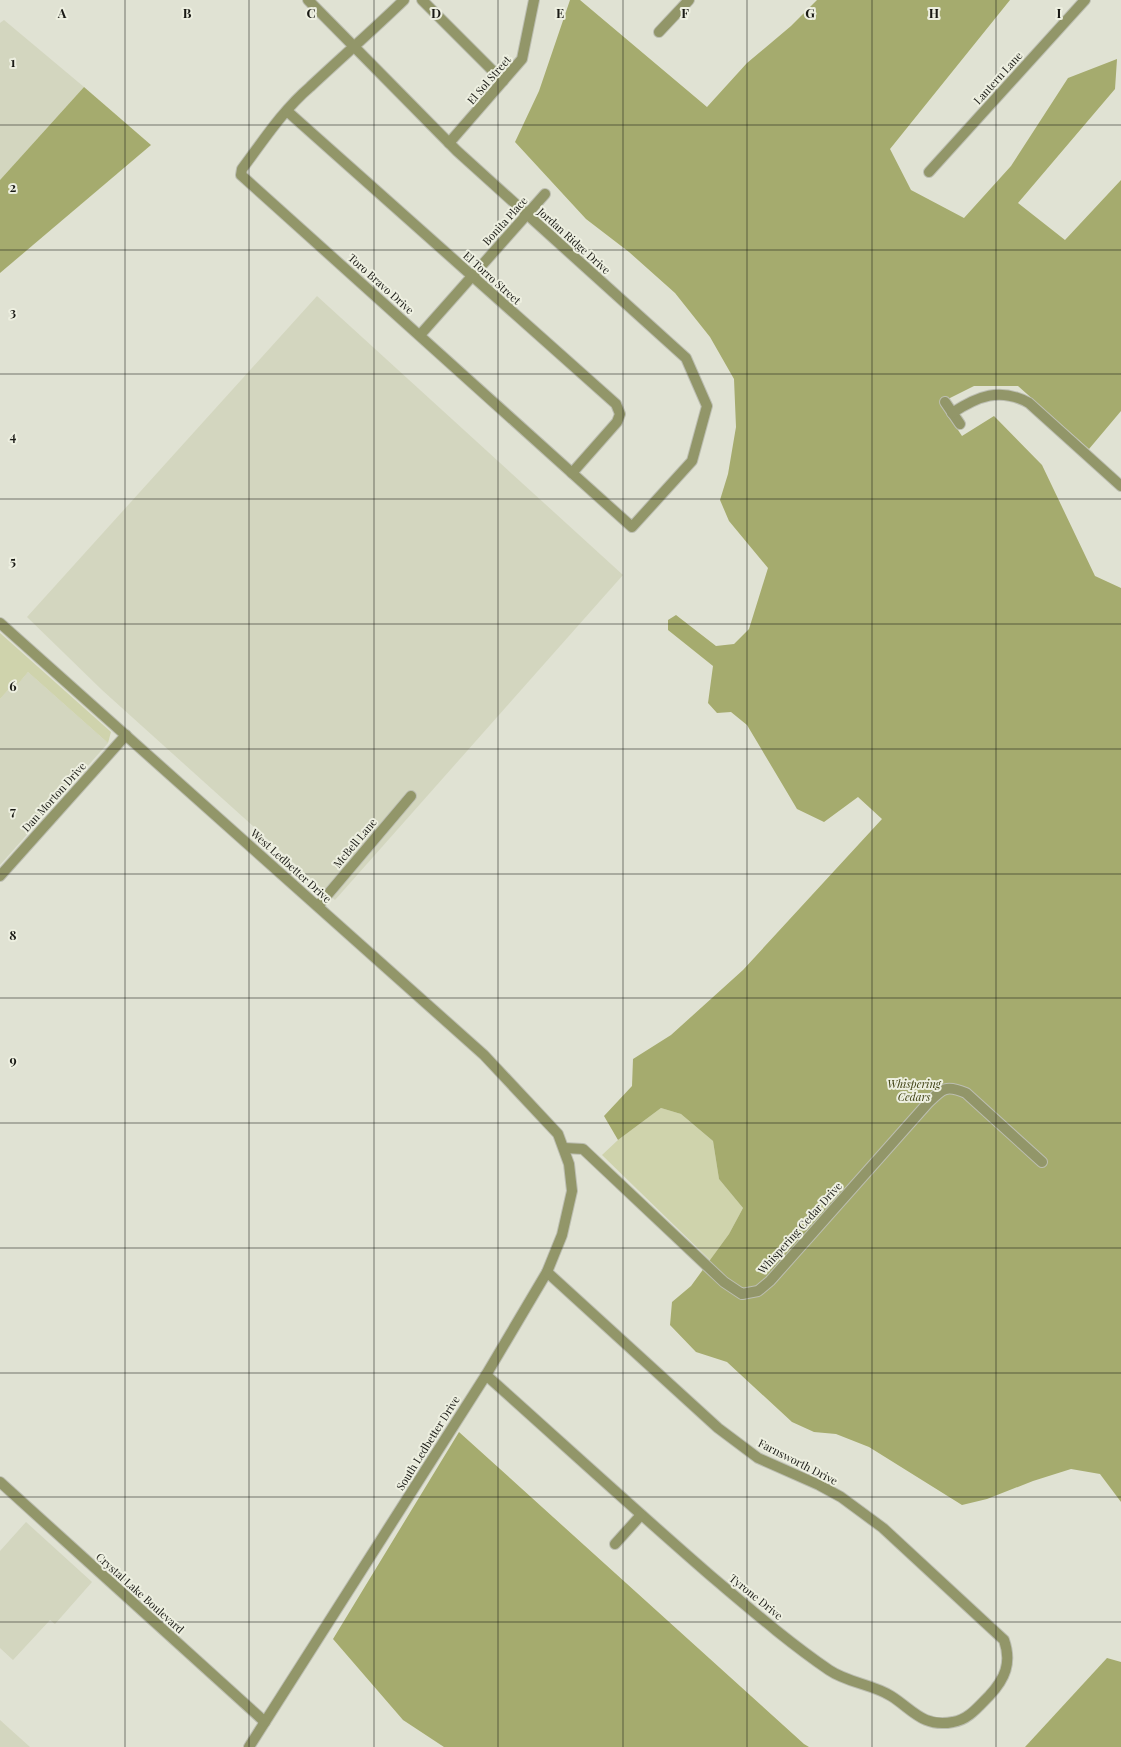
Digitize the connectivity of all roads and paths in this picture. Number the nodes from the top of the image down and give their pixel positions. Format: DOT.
graph roads {
  1 [pos="308,0"];
  2 [pos="404,0"];
  3 [pos="422,0"];
  4 [pos="534,0"];
  5 [pos="688,0"];
  6 [pos="1085,0"];
  7 [pos="659,32"];
  8 [pos="355,48"];
  9 [pos="503,81"];
  10 [pos="287,111"];
  11 [pos="449,143"];
  12 [pos="929,172"];
  13 [pos="545,194"];
  14 [pos="526,215"];
  15 [pos="472,276"];
  16 [pos="420,336"];
  17 [pos="945,402"];
  18 [pos="952,413"];
  19 [pos="960,424"];
  20 [pos="572,473"];
  21 [pos="1121,486"];
  22 [pos="632,527"];
  23 [pos="0,623"];
  24 [pos="126,735"];
  25 [pos="410,796"];
  26 [pos="0,876"];
  27 [pos="318,906"];
  28 [pos="558,1134"];
  29 [pos="564,1148"];
  30 [pos="1042,1162"];
  31 [pos="547,1272"];
  32 [pos="486,1375"];
  33 [pos="0,1482"];
  34 [pos="640,1515"];
  35 [pos="615,1544"];
  36 [pos="1004,1640"];
  37 [pos="265,1722"];
  38 [pos="249,1747"];
  1 -- 8 [label="street, Jordan Ridge Drive"];
  2 -- 8 [label="street, Toro Bravo Drive"];
  3 -- 9 [label="street"];
  4 -- 9 [label="street, El Sol Street"];
  5 -- 7 [label="street"];
  6 -- 12 [label="street, Lantern Lane"];
  8 -- 10 [label="street, Toro Bravo Drive"];
  8 -- 11 [label="street, Jordan Ridge Drive"];
  9 -- 11 [label="street, El Sol Street"];
  10 -- 15 [label="street, El Torro Street"];
  10 -- 16 [label="street, Toro Bravo Drive"];
  11 -- 14 [label="street, Jordan Ridge Drive"];
  13 -- 14 [label="street, Bonita Place"];
  14 -- 15 [label="street, Bonita Place"];
  14 -- 22 [label="street, Jordan Ridge Drive"];
  15 -- 16 [label="street, Bonita Place"];
  15 -- 20 [label="street, El Torro Street"];
  16 -- 20 [label="street, Toro Bravo Drive"];
  17 -- 18 [label="street"];
  18 -- 19 [label="street"];
  18 -- 21 [label="street"];
  20 -- 22 [label="street, Toro Bravo Drive"];
  23 -- 24 [label="street, West Ledbetter Drive"];
  24 -- 26 [label="street, Dan Morton Drive"];
  24 -- 27 [label="street, West Ledbetter Drive"];
  25 -- 27 [label="street, McBell Lane"];
  27 -- 28 [label="street, West Ledbetter Drive"];
  28 -- 29 [label="street, South Ledbetter Drive"];
  29 -- 30 [label="street, Whispering Cedar Drive"];
  29 -- 31 [label="street, South Ledbetter Drive"];
  31 -- 32 [label="street, South Ledbetter Drive"];
  31 -- 36 [label="street, Farnsworth Drive"];
  32 -- 34 [label="street, Tyrone Drive"];
  32 -- 37 [label="street, South Ledbetter Drive"];
  33 -- 37 [label="street, Crystal Lake Boulevard"];
  34 -- 35 [label="street"];
  34 -- 36 [label="street, Tyrone Drive"];
  37 -- 38 [label="street, South Ledbetter Drive"];
}
